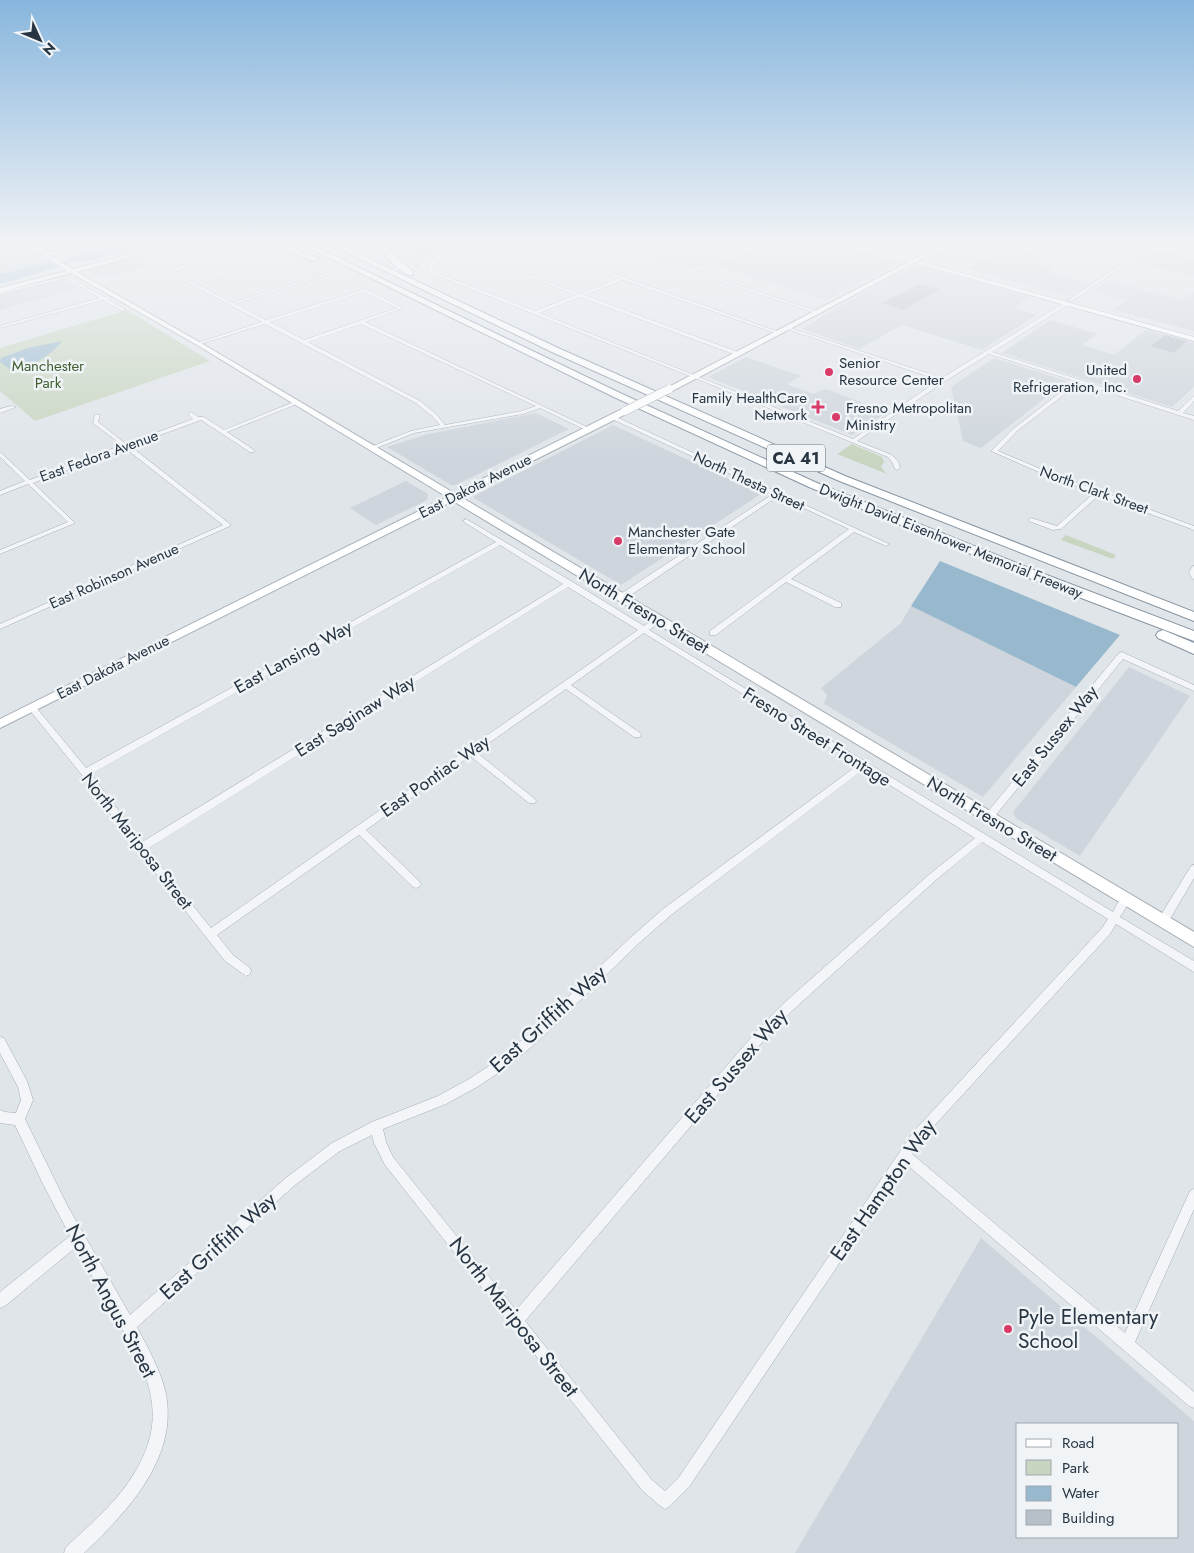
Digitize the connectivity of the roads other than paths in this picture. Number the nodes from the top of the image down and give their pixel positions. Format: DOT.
graph roads {
  1 [pos="40,316"];
  2 [pos="152,316"];
  3 [pos="256,316"];
  4 [pos="283,316"];
  5 [pos="377,316"];
  6 [pos="452,316"];
  7 [pos="454,316"];
  8 [pos="487,316"];
  9 [pos="487,316"];
  10 [pos="543,316"];
  11 [pos="638,316"];
  12 [pos="733,316"];
  13 [pos="811,316"];
  14 [pos="1045,316"];
  15 [pos="1117,316"];
  16 [pos="1129,316"];
  17 [pos="490,318"];
  18 [pos="266,322"];
  19 [pos="361,322"];
  20 [pos="470,324"];
  21 [pos="0,328"];
  22 [pos="789,328"];
  23 [pos="780,333"];
  24 [pos="1194,334"];
  25 [pos="1194,339"];
  26 [pos="304,342"];
  27 [pos="200,344"];
  28 [pos="989,352"];
  29 [pos="738,354"];
  30 [pos="694,376"];
  31 [pos="943,380"];
  32 [pos="1078,381"];
  33 [pos="1194,398"];
  34 [pos="296,403"];
  35 [pos="13,407"];
  36 [pos="539,407"];
  37 [pos="0,411"];
  38 [pos="1178,413"];
  39 [pos="191,414"];
  40 [pos="97,415"];
  41 [pos="612,417"];
  42 [pos="1194,418"];
  43 [pos="198,419"];
  44 [pos="443,426"];
  45 [pos="588,429"];
  46 [pos="223,432"];
  47 [pos="853,441"];
  48 [pos="126,446"];
  49 [pos="372,448"];
  50 [pos="252,451"];
  51 [pos="0,454"];
  52 [pos="897,468"];
  53 [pos="29,482"];
  54 [pos="1098,492"];
  55 [pos="0,493"];
  56 [pos="776,495"];
  57 [pos="454,497"];
  58 [pos="1031,520"];
  59 [pos="466,521"];
  60 [pos="1194,528"];
  61 [pos="853,529"];
  62 [pos="501,542"];
  63 [pos="886,544"];
  64 [pos="0,552"];
  65 [pos="1194,568"];
  66 [pos="1194,576"];
  67 [pos="1039,577"];
  68 [pos="786,580"];
  69 [pos="569,584"];
  70 [pos="1107,584"];
  71 [pos="622,597"];
  72 [pos="838,605"];
  73 [pos="1194,610"];
  74 [pos="1194,617"];
  75 [pos="659,619"];
  76 [pos="0,627"];
  77 [pos="644,630"];
  78 [pos="713,633"];
  79 [pos="1194,636"];
  80 [pos="1194,649"];
  81 [pos="566,685"];
  82 [pos="1194,688"];
  83 [pos="32,708"];
  84 [pos="0,724"];
  85 [pos="637,735"];
  86 [pos="470,752"];
  87 [pos="864,765"];
  88 [pos="85,773"];
  89 [pos="532,801"];
  90 [pos="988,818"];
  91 [pos="359,829"];
  92 [pos="982,838"];
  93 [pos="141,848"];
  94 [pos="1194,869"];
  95 [pos="416,884"];
  96 [pos="1126,899"];
  97 [pos="1114,919"];
  98 [pos="1163,921"];
  99 [pos="211,934"];
  100 [pos="1194,940"];
  101 [pos="1194,967"];
  102 [pos="246,971"];
  103 [pos="0,1042"];
  104 [pos="0,1116"];
  105 [pos="19,1119"];
  106 [pos="376,1126"];
  107 [pos="904,1155"];
  108 [pos="1194,1194"];
  109 [pos="77,1238"];
  110 [pos="0,1301"];
  111 [pos="517,1320"];
  112 [pos="128,1326"];
  113 [pos="1127,1345"];
  114 [pos="1194,1402"];
  115 [pos="665,1501"];
  116 [pos="72,1553"];
  1 -- 21 [label="street"];
  2 -- 27 [label="main road, North Fresno Street"];
  3 -- 18 [label="street"];
  4 -- 18 [label="street"];
  5 -- 19 [label="street"];
  6 -- 20 [label="highway"];
  7 -- 20 [label="highway, Dwight David Eisenhower Memorial Freeway / CA 41"];
  8 -- 17 [label="highway, Dwight David Eisenhower Memorial Freeway / CA 41"];
  9 -- 17 [label="highway"];
  10 -- 30 [label="street"];
  11 -- 29 [label="street"];
  12 -- 23 [label="street"];
  13 -- 22 [label="main road, East Dakota Avenue"];
  14 -- 28 [label="street"];
  15 -- 25 [label="main road"];
  16 -- 24 [label="main road"];
  17 -- 70 [label="highway, Dwight David Eisenhower Memorial Freeway / CA 41"];
  18 -- 26 [label="street"];
  18 -- 27 [label="street"];
  19 -- 26 [label="street"];
  19 -- 36 [label="street"];
  20 -- 67 [label="highway, Dwight David Eisenhower Memorial Freeway / CA 41"];
  22 -- 23 [label="main road, East Dakota Avenue"];
  22 -- 31 [label="street"];
  23 -- 29 [label="main road, East Dakota Avenue"];
  26 -- 44 [label="street"];
  27 -- 34 [label="main road, North Fresno Street"];
  28 -- 31 [label="street"];
  28 -- 32 [label="street"];
  29 -- 30 [label="main road, East Dakota Avenue"];
  30 -- 41 [label="main road, East Dakota Avenue, bridge"];
  30 -- 47 [label="street"];
  31 -- 47 [label="street"];
  32 -- 38 [label="street"];
  32 -- 54 [label="street, North Clark Street"];
  33 -- 38 [label="street"];
  34 -- 46 [label="street"];
  34 -- 49 [label="main road, North Fresno Street"];
  35 -- 37 [label="street"];
  36 -- 44 [label="street"];
  36 -- 45 [label="street"];
  38 -- 42 [label="street"];
  39 -- 43 [label="street"];
  40 -- 48 [label="street"];
  41 -- 45 [label="main road, East Dakota Avenue"];
  41 -- 56 [label="street, North Thesta Street"];
  43 -- 46 [label="street"];
  43 -- 48 [label="street, East Fedora Avenue"];
  44 -- 49 [label="street"];
  45 -- 57 [label="main road, East Dakota Avenue"];
  46 -- 50 [label="street"];
  47 -- 52 [label="street"];
  48 -- 53 [label="street, East Fedora Avenue"];
  48 -- 76 [label="street, East Robinson Avenue"];
  49 -- 57 [label="main road, North Fresno Street"];
  51 -- 53 [label="street"];
  53 -- 55 [label="street, East Fedora Avenue"];
  53 -- 64 [label="street"];
  54 -- 58 [label="street"];
  54 -- 60 [label="street, North Clark Street"];
  56 -- 61 [label="street, North Thesta Street"];
  56 -- 71 [label="street"];
  57 -- 71 [label="main road, North Fresno Street"];
  57 -- 83 [label="main road, East Dakota Avenue"];
  59 -- 62 [label="street, Fresno Street Frontage"];
  61 -- 63 [label="street, North Thesta Street"];
  61 -- 68 [label="street"];
  62 -- 69 [label="street, Fresno Street Frontage"];
  62 -- 88 [label="street, East Lansing Way"];
  65 -- 66 [label="street"];
  67 -- 79 [label="highway, Dwight David Eisenhower Memorial Freeway / CA 41"];
  67 -- 80 [label="highway"];
  68 -- 72 [label="street"];
  68 -- 78 [label="street"];
  69 -- 77 [label="street, Fresno Street Frontage"];
  69 -- 93 [label="street, East Saginaw Way"];
  70 -- 73 [label="highway"];
  70 -- 74 [label="highway, Dwight David Eisenhower Memorial Freeway / CA 41"];
  71 -- 75 [label="main road, North Fresno Street"];
  75 -- 77 [label="street, East Pontiac Way"];
  75 -- 90 [label="main road, North Fresno Street"];
  77 -- 81 [label="street, East Pontiac Way"];
  77 -- 87 [label="street, Fresno Street Frontage"];
  81 -- 85 [label="street"];
  81 -- 86 [label="street, East Pontiac Way"];
  82 -- 90 [label="street, East Sussex Way"];
  83 -- 84 [label="main road, East Dakota Avenue"];
  83 -- 88 [label="street, North Mariposa Street"];
  86 -- 89 [label="street"];
  86 -- 91 [label="street, East Pontiac Way"];
  87 -- 92 [label="street, Fresno Street Frontage"];
  87 -- 106 [label="street, East Griffith Way"];
  88 -- 93 [label="street, North Mariposa Street"];
  90 -- 96 [label="main road, North Fresno Street"];
  91 -- 95 [label="street"];
  91 -- 99 [label="street, East Pontiac Way"];
  92 -- 97 [label="street, Fresno Street Frontage"];
  92 -- 111 [label="street, East Sussex Way"];
  93 -- 99 [label="street, North Mariposa Street"];
  94 -- 98 [label="street"];
  96 -- 97 [label="street, East Hampton Way"];
  96 -- 98 [label="main road, North Fresno Street"];
  97 -- 101 [label="street, Fresno Street Frontage"];
  97 -- 107 [label="street, East Hampton Way"];
  98 -- 100 [label="main road, North Fresno Street"];
  99 -- 102 [label="street, North Mariposa Street"];
  103 -- 105 [label="street"];
  104 -- 105 [label="street"];
  105 -- 109 [label="street, North Angus Street"];
  106 -- 111 [label="street, North Mariposa Street"];
  106 -- 112 [label="street, East Griffith Way"];
  107 -- 113 [label="street"];
  107 -- 115 [label="street, East Hampton Way"];
  108 -- 113 [label="street"];
  109 -- 110 [label="street"];
  109 -- 112 [label="street, North Angus Street"];
  111 -- 115 [label="street, North Mariposa Street"];
  112 -- 116 [label="street, North Angus Street"];
  113 -- 114 [label="street"];
}
